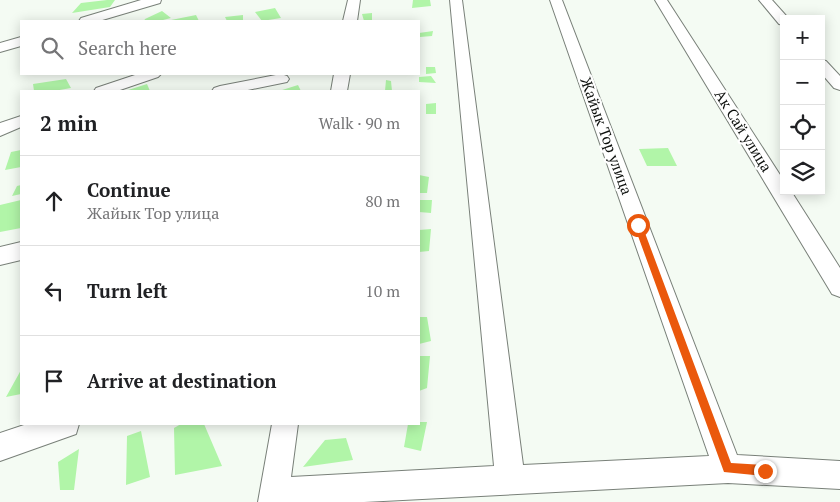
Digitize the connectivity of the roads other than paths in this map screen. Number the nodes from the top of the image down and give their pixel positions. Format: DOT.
graph roads {
  1 [pos="155,0"];
  2 [pos="354,0"];
  3 [pos="456,0"];
  4 [pos="556,0"];
  5 [pos="661,0"];
  6 [pos="765,0"];
  7 [pos="780,17"];
  8 [pos="89,20"];
  9 [pos="350,20"];
  10 [pos="20,41"];
  11 [pos="0,48"];
  12 [pos="825,68"];
  13 [pos="150,75"];
  14 [pos="342,75"];
  15 [pos="281,79"];
  16 [pos="840,85"];
  17 [pos="105,90"];
  18 [pos="225,90"];
  19 [pos="339,90"];
  20 [pos="20,122"];
  21 [pos="0,130"];
  22 [pos="20,130"];
  23 [pos="0,134"];
  24 [pos="20,251"];
  25 [pos="0,256"];
  26 [pos="840,287"];
  27 [pos="63,425"];
  28 [pos="286,425"];
  29 [pos="0,447"];
  30 [pos="728,469"];
  31 [pos="840,475"];
  32 [pos="510,479"];
  33 [pos="274,497"];
  1 -- 8 [label="street"];
  2 -- 9 [label="street"];
  3 -- 32 [label="street"];
  4 -- 30 [label="street, Жайык Тор улица"];
  5 -- 26 [label="street, Ак Сай улица"];
  6 -- 7 [label="street"];
  10 -- 11 [label="street"];
  12 -- 16 [label="street"];
  13 -- 17 [label="street"];
  14 -- 19 [label="street"];
  15 -- 18 [label="street"];
  20 -- 21 [label="street"];
  22 -- 23 [label="street"];
  24 -- 25 [label="street"];
  27 -- 29 [label="street"];
  28 -- 33 [label="street"];
  30 -- 31 [label="street"];
  30 -- 32 [label="street"];
  32 -- 33 [label="street"];
}
